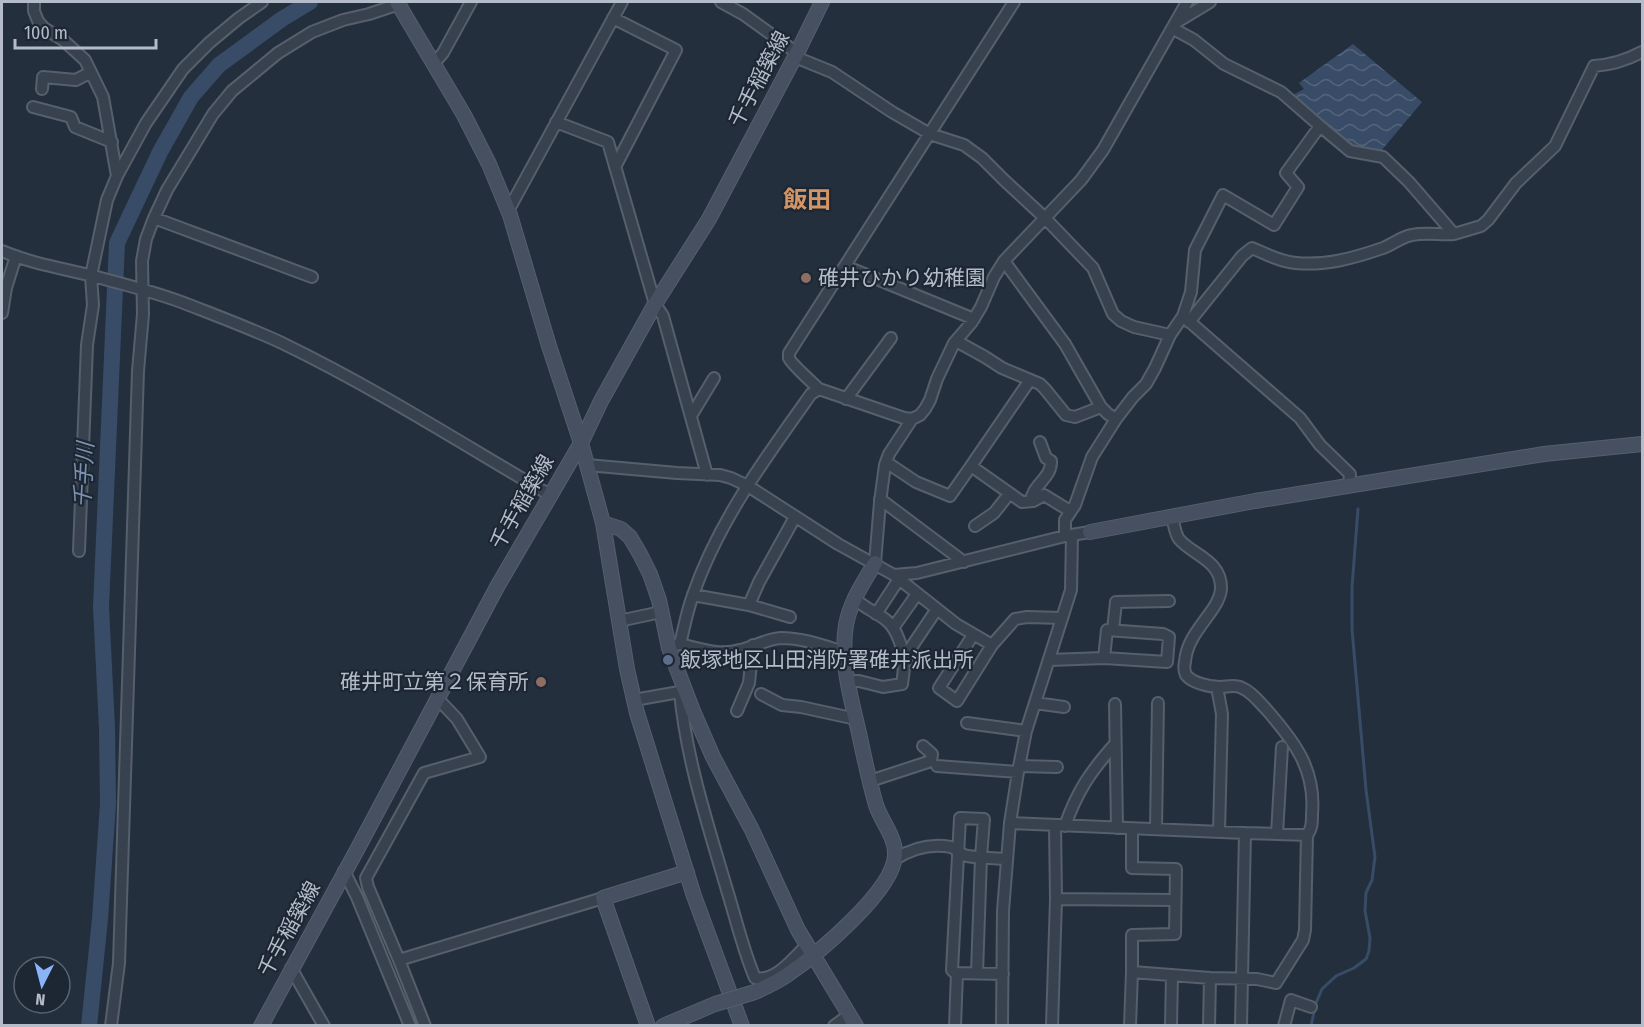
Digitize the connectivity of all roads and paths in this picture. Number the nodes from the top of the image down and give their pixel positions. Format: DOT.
graph roads {
  1 [pos="34,2"];
  2 [pos="262,2"];
  3 [pos="471,2"];
  4 [pos="622,2"];
  5 [pos="721,2"];
  6 [pos="822,2"];
  7 [pos="1014,2"];
  8 [pos="1187,2"];
  9 [pos="1210,2"];
  10 [pos="398,3"];
  11 [pos="613,18"];
  12 [pos="1173,26"];
  13 [pos="1642,52"];
  14 [pos="796,55"];
  15 [pos="434,63"];
  16 [pos="91,72"];
  17 [pos="42,89"];
  18 [pos="33,107"];
  19 [pos="556,122"];
  20 [pos="1320,126"];
  21 [pos="930,134"];
  22 [pos="112,142"];
  23 [pos="615,167"];
  24 [pos="117,176"];
  25 [pos="508,211"];
  26 [pos="154,218"];
  27 [pos="1046,218"];
  28 [pos="1454,234"];
  29 [pos="2,251"];
  30 [pos="16,256"];
  31 [pos="1004,261"];
  32 [pos="845,266"];
  33 [pos="93,277"];
  34 [pos="312,277"];
  35 [pos="142,290"];
  36 [pos="655,304"];
  37 [pos="2,313"];
  38 [pos="974,319"];
  39 [pos="1186,319"];
  40 [pos="1170,336"];
  41 [pos="891,338"];
  42 [pos="956,341"];
  43 [pos="714,378"];
  44 [pos="1030,380"];
  45 [pos="819,390"];
  46 [pos="846,399"];
  47 [pos="1101,406"];
  48 [pos="691,416"];
  49 [pos="912,419"];
  50 [pos="1116,419"];
  51 [pos="1040,442"];
  52 [pos="581,443"];
  53 [pos="1642,444"];
  54 [pos="886,462"];
  55 [pos="587,465"];
  56 [pos="970,466"];
  57 [pos="707,475"];
  58 [pos="748,486"];
  59 [pos="1349,486"];
  60 [pos="1009,494"];
  61 [pos="550,495"];
  62 [pos="880,499"];
  63 [pos="1031,501"];
  64 [pos="1070,512"];
  65 [pos="795,517"];
  66 [pos="1172,517"];
  67 [pos="603,523"];
  68 [pos="975,526"];
  69 [pos="1090,532"];
  70 [pos="1069,536"];
  71 [pos="79,551"];
  72 [pos="964,562"];
  73 [pos="875,563"];
  74 [pos="896,577"];
  75 [pos="917,594"];
  76 [pos="693,595"];
  77 [pos="854,598"];
  78 [pos="1169,601"];
  79 [pos="749,605"];
  80 [pos="937,609"];
  81 [pos="661,612"];
  82 [pos="876,614"];
  83 [pos="790,617"];
  84 [pos="1062,618"];
  85 [pos="619,621"];
  86 [pos="892,628"];
  87 [pos="1113,630"];
  88 [pos="973,635"];
  89 [pos="753,645"];
  90 [pos="992,645"];
  91 [pos="674,646"];
  92 [pos="844,652"];
  93 [pos="1104,658"];
  94 [pos="1048,660"];
  95 [pos="904,666"];
  96 [pos="848,681"];
  97 [pos="1217,687"];
  98 [pos="682,691"];
  99 [pos="761,694"];
  100 [pos="438,699"];
  101 [pos="634,700"];
  102 [pos="1035,703"];
  103 [pos="1158,703"];
  104 [pos="1115,705"];
  105 [pos="1064,707"];
  106 [pos="737,711"];
  107 [pos="856,719"];
  108 [pos="967,723"];
  109 [pos="1026,731"];
  110 [pos="1115,744"];
  111 [pos="924,746"];
  112 [pos="1282,747"];
  113 [pos="937,766"];
  114 [pos="1057,767"];
  115 [pos="1018,769"];
  116 [pos="870,781"];
  117 [pos="1010,823"];
  118 [pos="1060,826"];
  119 [pos="1117,828"];
  120 [pos="1132,829"];
  121 [pos="1156,829"];
  122 [pos="1219,832"];
  123 [pos="1245,833"];
  124 [pos="1277,834"];
  125 [pos="1307,835"];
  126 [pos="957,850"];
  127 [pos="981,857"];
  128 [pos="895,859"];
  129 [pos="1006,859"];
  130 [pos="344,872"];
  131 [pos="687,872"];
  132 [pos="603,898"];
  133 [pos="1056,899"];
  134 [pos="1176,900"];
  135 [pos="807,952"];
  136 [pos="399,960"];
  137 [pos="291,968"];
  138 [pos="1131,972"];
  139 [pos="957,973"];
  140 [pos="977,973"];
  141 [pos="1003,974"];
  142 [pos="1172,975"];
  143 [pos="1210,978"];
  144 [pos="1242,978"];
  145 [pos="1311,1007"];
  146 [pos="853,1020"];
  147 [pos="111,1026"];
  148 [pos="261,1026"];
  149 [pos="324,1026"];
  150 [pos="410,1026"];
  151 [pos="424,1026"];
  152 [pos="648,1026"];
  153 [pos="663,1026"];
  154 [pos="742,1026"];
  155 [pos="834,1026"];
  156 [pos="955,1026"];
  157 [pos="1002,1026"];
  158 [pos="1052,1026"];
  159 [pos="1130,1026"];
  160 [pos="1171,1026"];
  161 [pos="1209,1026"];
  162 [pos="1241,1026"];
  163 [pos="1284,1026"];
  1 -- 16 [label="street"];
  2 -- 24 [label="street"];
  3 -- 15 [label="street"];
  4 -- 11 [label="street"];
  5 -- 14 [label="street"];
  6 -- 14 [label="street, 千手稲築線"];
  7 -- 21 [label="street"];
  8 -- 12 [label="street"];
  9 -- 12 [label="street"];
  10 -- 15 [label="street"];
  10 -- 26 [label="street"];
  11 -- 19 [label="street"];
  11 -- 23 [label="street"];
  12 -- 20 [label="street"];
  12 -- 27 [label="street"];
  13 -- 28 [label="street"];
  14 -- 21 [label="street"];
  14 -- 36 [label="street, 千手稲築線"];
  15 -- 25 [label="street"];
  16 -- 17 [label="street"];
  16 -- 22 [label="street"];
  18 -- 22 [label="street"];
  19 -- 23 [label="street"];
  19 -- 25 [label="street"];
  20 -- 28 [label="street"];
  20 -- 39 [label="street"];
  21 -- 27 [label="street"];
  21 -- 32 [label="street"];
  22 -- 24 [label="street"];
  23 -- 36 [label="street"];
  24 -- 33 [label="street"];
  25 -- 52 [label="street"];
  26 -- 34 [label="street"];
  26 -- 35 [label="street"];
  27 -- 31 [label="street"];
  27 -- 40 [label="street"];
  28 -- 39 [label="street"];
  29 -- 30 [label="street"];
  30 -- 33 [label="street"];
  30 -- 37 [label="street"];
  31 -- 38 [label="street"];
  31 -- 47 [label="street"];
  32 -- 38 [label="street"];
  32 -- 45 [label="street"];
  33 -- 35 [label="street"];
  33 -- 71 [label="street"];
  35 -- 61 [label="street"];
  35 -- 147 [label="street"];
  36 -- 48 [label="street"];
  36 -- 52 [label="street, 千手稲築線"];
  38 -- 42 [label="street"];
  39 -- 40 [label="street"];
  39 -- 59 [label="street"];
  40 -- 50 [label="street"];
  41 -- 46 [label="street"];
  42 -- 44 [label="street"];
  42 -- 49 [label="street"];
  43 -- 48 [label="street"];
  44 -- 47 [label="street"];
  44 -- 56 [label="street"];
  45 -- 46 [label="street"];
  45 -- 58 [label="street"];
  46 -- 49 [label="street"];
  47 -- 50 [label="street"];
  48 -- 57 [label="street"];
  49 -- 54 [label="street"];
  50 -- 64 [label="street"];
  51 -- 63 [label="street"];
  52 -- 55 [label="street"];
  52 -- 61 [label="street, 千手稲築線"];
  53 -- 59 [label="street"];
  54 -- 56 [label="street"];
  54 -- 62 [label="street"];
  55 -- 57 [label="street"];
  55 -- 67 [label="street"];
  56 -- 60 [label="street"];
  57 -- 58 [label="street"];
  58 -- 65 [label="street"];
  58 -- 76 [label="street"];
  59 -- 66 [label="street"];
  60 -- 63 [label="street"];
  60 -- 68 [label="street"];
  61 -- 100 [label="street, 千手稲築線"];
  62 -- 72 [label="street"];
  62 -- 73 [label="street"];
  63 -- 64 [label="street"];
  64 -- 70 [label="street"];
  65 -- 73 [label="street"];
  65 -- 79 [label="street"];
  66 -- 69 [label="street"];
  66 -- 97 [label="street"];
  67 -- 81 [label="street"];
  67 -- 85 [label="street"];
  69 -- 70 [label="street"];
  70 -- 72 [label="street"];
  70 -- 84 [label="street"];
  72 -- 74 [label="street"];
  73 -- 74 [label="street"];
  73 -- 77 [label="street"];
  74 -- 75 [label="street"];
  74 -- 82 [label="street"];
  75 -- 80 [label="street"];
  75 -- 86 [label="street"];
  76 -- 79 [label="street"];
  76 -- 91 [label="street"];
  77 -- 82 [label="street"];
  77 -- 92 [label="street"];
  78 -- 87 [label="street"];
  79 -- 83 [label="street"];
  80 -- 88 [label="street"];
  80 -- 95 [label="street"];
  81 -- 85 [label="street"];
  81 -- 91 [label="street"];
  82 -- 86 [label="street"];
  84 -- 90 [label="street"];
  84 -- 94 [label="street"];
  85 -- 101 [label="street"];
  86 -- 95 [label="street"];
  87 -- 93 [label="street"];
  87 -- 93 [label="street"];
  88 -- 90 [label="street"];
  88 -- 90 [label="street"];
  89 -- 91 [label="street"];
  89 -- 92 [label="street"];
  89 -- 106 [label="street"];
  91 -- 98 [label="street"];
  92 -- 96 [label="street"];
  93 -- 94 [label="street"];
  94 -- 102 [label="street"];
  95 -- 96 [label="street"];
  96 -- 107 [label="street"];
  97 -- 122 [label="street"];
  97 -- 125 [label="street"];
  98 -- 101 [label="street"];
  98 -- 135 [label="street"];
  98 -- 135 [label="street"];
  99 -- 107 [label="street"];
  100 -- 130 [label="street, 千手稲築線"];
  100 -- 136 [label="street"];
  101 -- 131 [label="street"];
  102 -- 105 [label="street"];
  102 -- 109 [label="street"];
  103 -- 121 [label="street"];
  104 -- 110 [label="street"];
  107 -- 116 [label="street"];
  108 -- 109 [label="street"];
  109 -- 115 [label="street"];
  110 -- 118 [label="street"];
  110 -- 119 [label="street"];
  111 -- 116 [label="street"];
  112 -- 124 [label="street"];
  113 -- 115 [label="street"];
  114 -- 115 [label="street"];
  115 -- 117 [label="street"];
  116 -- 128 [label="street"];
  117 -- 118 [label="street"];
  117 -- 129 [label="street"];
  118 -- 119 [label="street"];
  118 -- 133 [label="street"];
  119 -- 120 [label="street"];
  120 -- 121 [label="street"];
  120 -- 134 [label="street"];
  121 -- 122 [label="street"];
  122 -- 123 [label="street"];
  123 -- 124 [label="street"];
  123 -- 144 [label="street"];
  124 -- 125 [label="street"];
  125 -- 144 [label="street"];
  126 -- 127 [label="street"];
  126 -- 127 [label="street"];
  126 -- 128 [label="street"];
  126 -- 139 [label="street"];
  127 -- 129 [label="street"];
  127 -- 140 [label="street"];
  128 -- 135 [label="street"];
  129 -- 141 [label="street"];
  130 -- 137 [label="street, 千手稲築線"];
  130 -- 150 [label="street"];
  131 -- 132 [label="street"];
  131 -- 154 [label="street"];
  132 -- 136 [label="street"];
  132 -- 152 [label="street"];
  133 -- 134 [label="street"];
  133 -- 158 [label="street"];
  134 -- 138 [label="street"];
  135 -- 146 [label="street"];
  135 -- 153 [label="street, bridge"];
  136 -- 151 [label="street"];
  137 -- 148 [label="street, 千手稲築線"];
  137 -- 149 [label="street"];
  138 -- 142 [label="street"];
  138 -- 159 [label="street"];
  139 -- 140 [label="street"];
  139 -- 156 [label="street"];
  140 -- 141 [label="street"];
  141 -- 157 [label="street"];
  142 -- 143 [label="street"];
  142 -- 160 [label="street"];
  143 -- 144 [label="street"];
  143 -- 161 [label="street"];
  144 -- 162 [label="street"];
  145 -- 163 [label="street"];
  146 -- 155 [label="street"];
}
